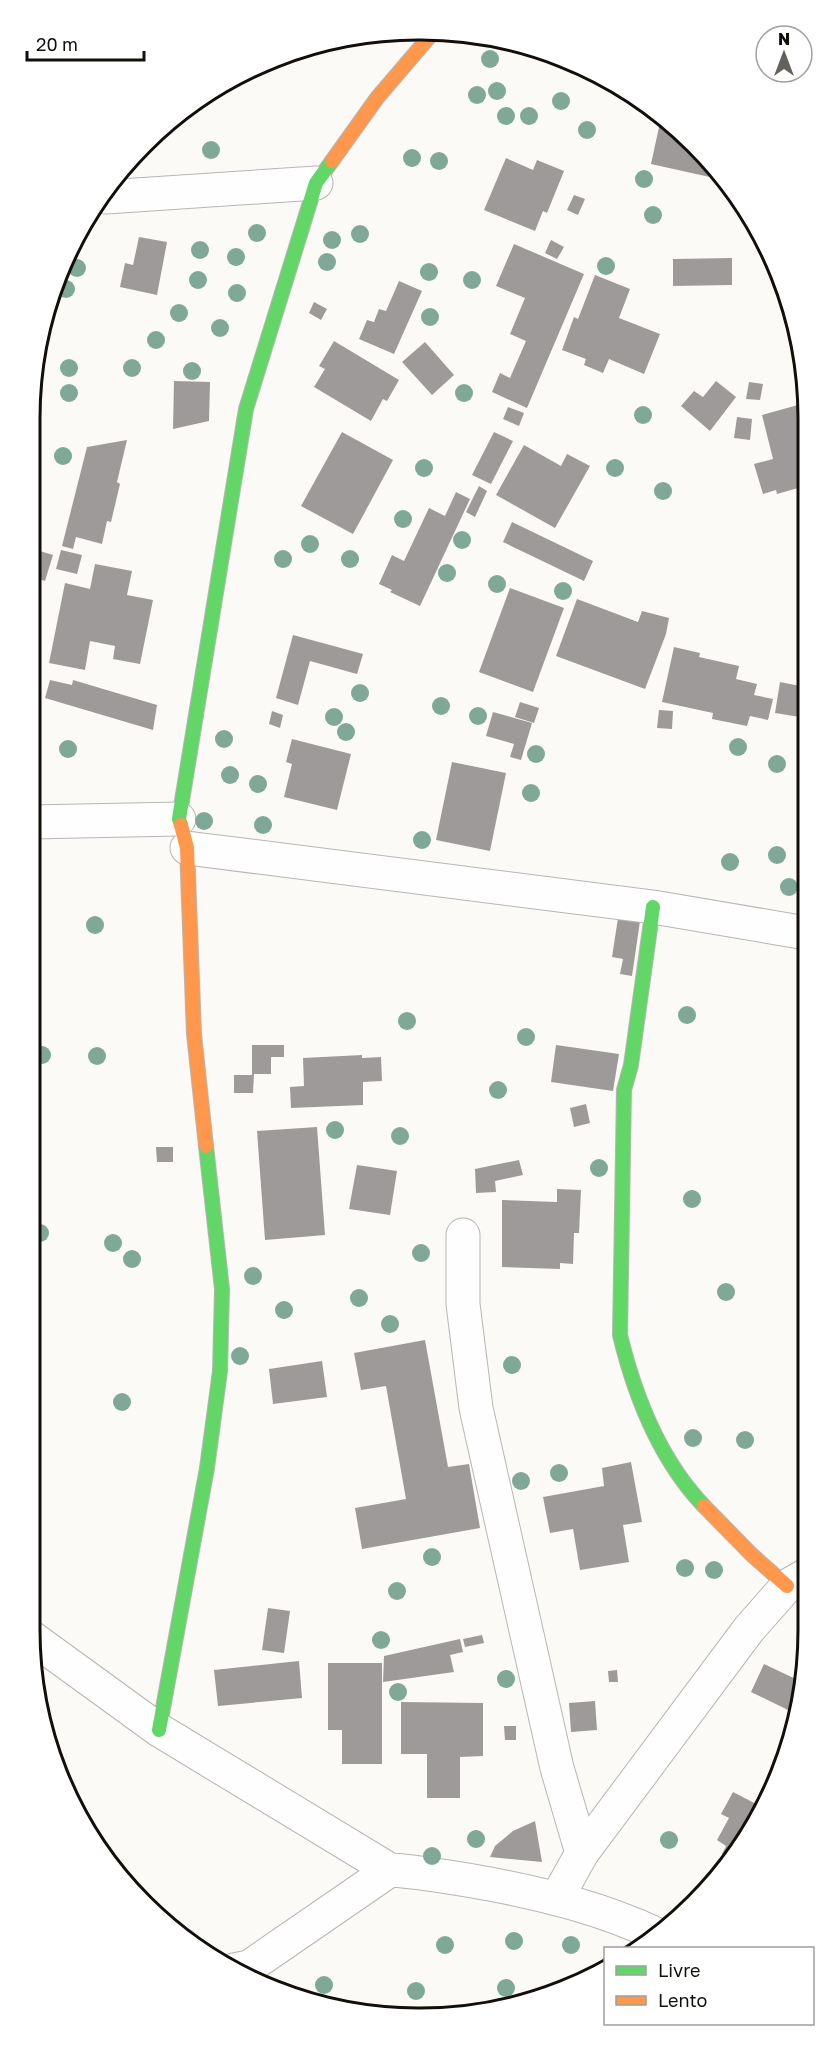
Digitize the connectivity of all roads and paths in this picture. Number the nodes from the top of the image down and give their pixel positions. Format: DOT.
graph roads {
  1 [pos="426,40"];
  2 [pos="316,183"];
  3 [pos="113,197"];
  4 [pos="40,823"];
  5 [pos="183,833"];
  6 [pos="653,907"];
  7 [pos="798,932"];
  8 [pos="463,1235"];
  9 [pos="797,1580"];
  10 [pos="41,1644"];
  11 [pos="159,1730"];
  12 [pos="582,1853"];
  13 [pos="390,1870"];
  14 [pos="557,1898"];
  15 [pos="649,1930"];
  16 [pos="247,1967"];
  1 -- 2 [label="street"];
  2 -- 3 [label="street"];
  2 -- 5 [label="street"];
  4 -- 5 [label="street"];
  5 -- 6 [label="street"];
  5 -- 11 [label="street"];
  6 -- 7 [label="street"];
  6 -- 9 [label="street"];
  8 -- 12 [label="street"];
  9 -- 12 [label="street"];
  10 -- 11 [label="street"];
  11 -- 13 [label="street"];
  12 -- 14 [label="street"];
  13 -- 14 [label="street"];
  13 -- 16 [label="street"];
  14 -- 15 [label="street"];
}
